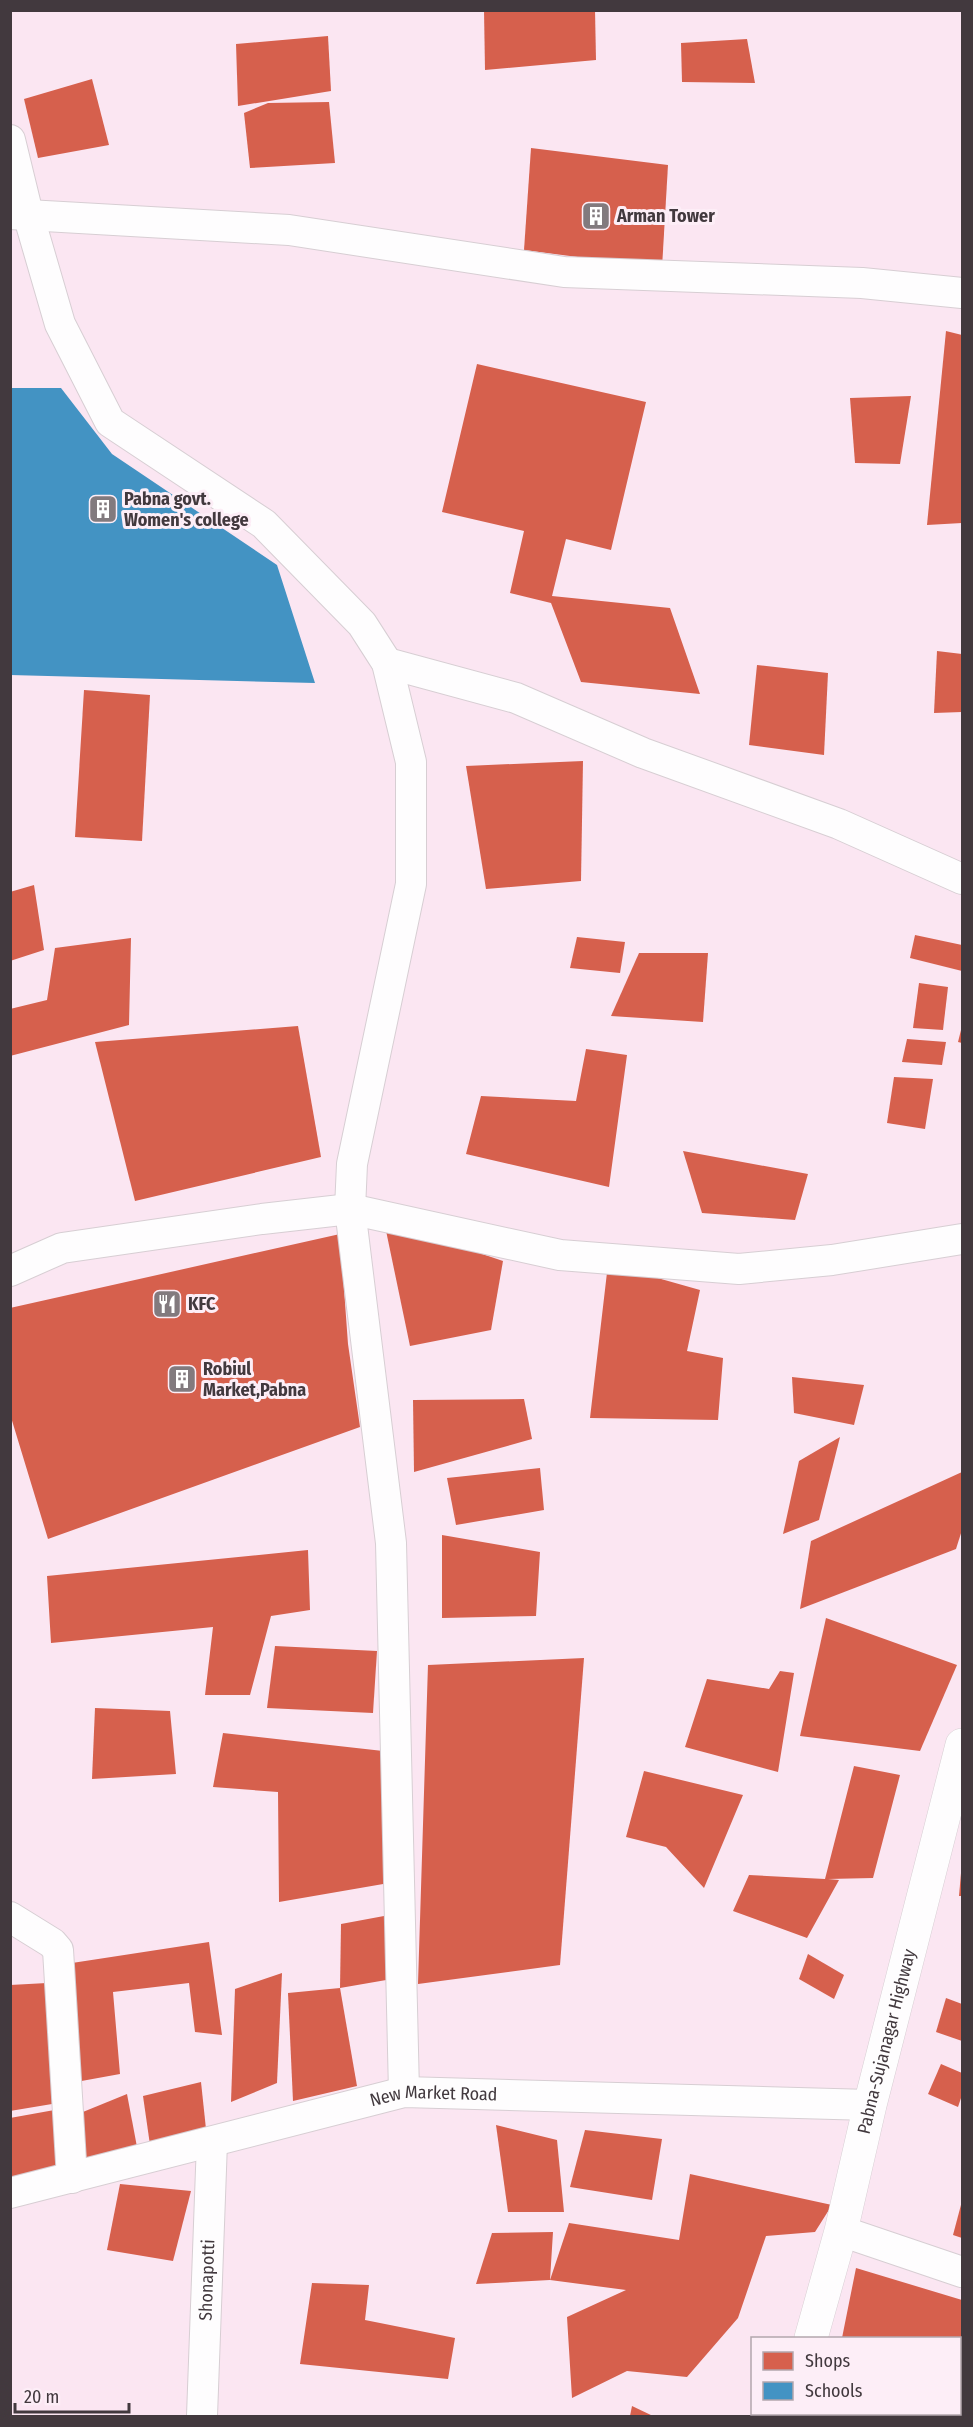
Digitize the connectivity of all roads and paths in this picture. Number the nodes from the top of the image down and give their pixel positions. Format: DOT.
graph roads {
  1 [pos="10,140"];
  2 [pos="19,214"];
  3 [pos="963,293"];
  4 [pos="387,663"];
  5 [pos="963,879"];
  6 [pos="350,1209"];
  7 [pos="963,1239"];
  8 [pos="10,1270"];
  9 [pos="963,1745"];
  10 [pos="10,1917"];
  11 [pos="404,2092"];
  12 [pos="870,2105"];
  13 [pos="212,2142"];
  14 [pos="72,2178"];
  15 [pos="10,2193"];
  16 [pos="841,2231"];
  17 [pos="963,2272"];
  18 [pos="811,2337"];
  19 [pos="202,2416"];
  1 -- 2 [label="street"];
  2 -- 3 [label="street"];
  2 -- 4 [label="street"];
  4 -- 5 [label="street"];
  4 -- 6 [label="street"];
  6 -- 7 [label="street"];
  6 -- 8 [label="street"];
  6 -- 11 [label="street"];
  9 -- 12 [label="highway, Pabna-Sujanagar Highway"];
  10 -- 14 [label="street"];
  11 -- 12 [label="street, New Market Road"];
  11 -- 13 [label="street, New Market Road"];
  12 -- 16 [label="highway, Pabna-Sujanagar Highway"];
  13 -- 14 [label="street, New Market Road"];
  13 -- 19 [label="street, Shonapotti"];
  14 -- 15 [label="street, New Market Road"];
  16 -- 17 [label="street"];
  16 -- 18 [label="highway, Pabna-Sujanagar Highway"];
}
